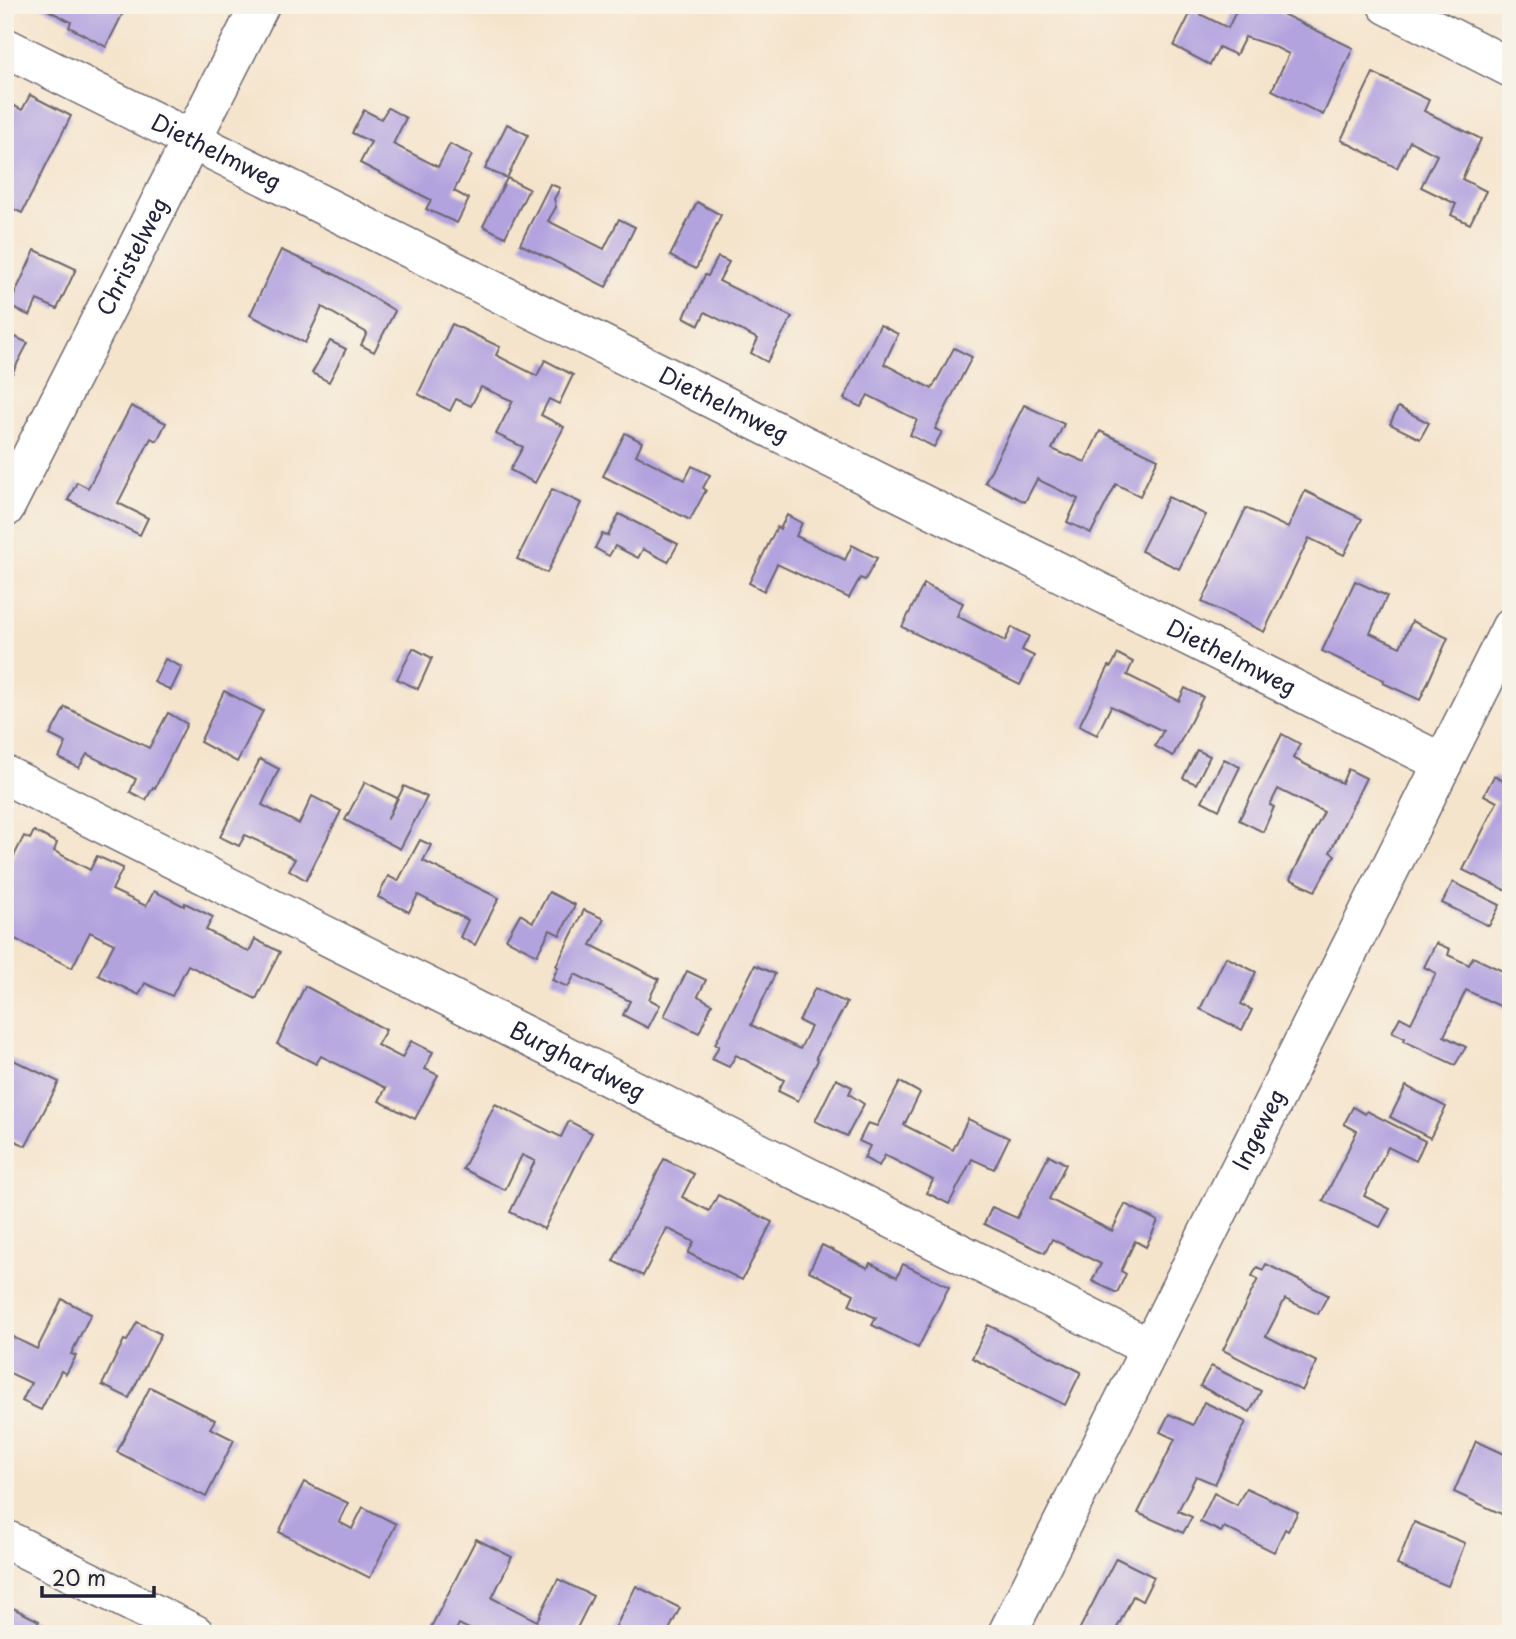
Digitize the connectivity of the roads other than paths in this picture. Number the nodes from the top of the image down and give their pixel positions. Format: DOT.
graph roads {
  1 [pos="260,5"];
  2 [pos="1387,5"];
  3 [pos="5,47"];
  4 [pos="1511,68"];
  5 [pos="193,141"];
  6 [pos="5,508"];
  7 [pos="1511,627"];
  8 [pos="1443,764"];
  9 [pos="5,775"];
  10 [pos="1150,1348"];
  11 [pos="5,1539"];
  12 [pos="195,1634"];
  13 [pos="1007,1634"];
  1 -- 5 [label="street, Christelweg"];
  2 -- 4 [label="street"];
  3 -- 5 [label="street, Diethelmweg"];
  5 -- 6 [label="street, Christelweg"];
  5 -- 8 [label="street, Diethelmweg"];
  7 -- 8 [label="street, Ingeweg"];
  8 -- 10 [label="street, Ingeweg"];
  9 -- 10 [label="street, Burghardweg"];
  10 -- 13 [label="street, Ingeweg"];
  11 -- 12 [label="street"];
}
